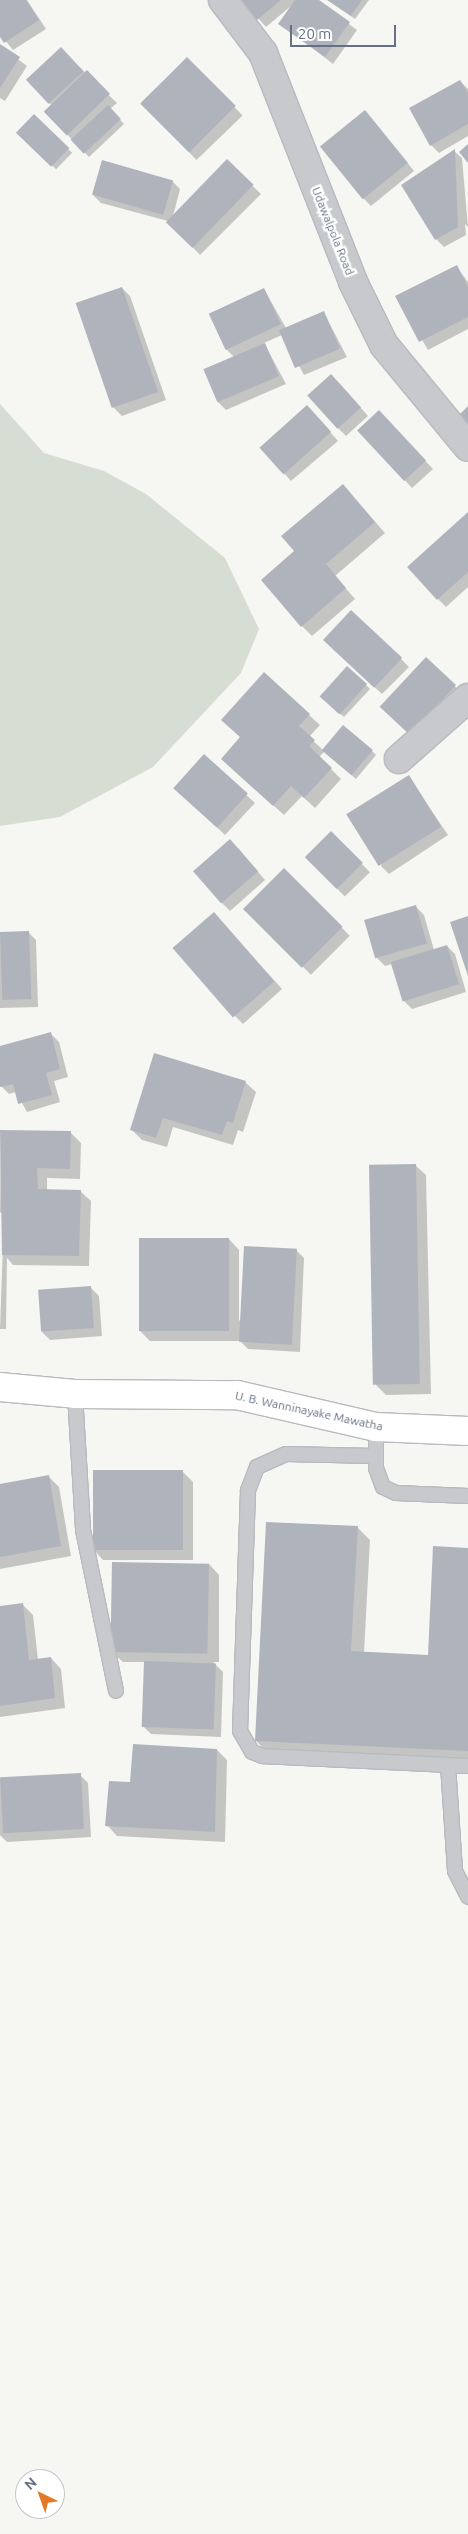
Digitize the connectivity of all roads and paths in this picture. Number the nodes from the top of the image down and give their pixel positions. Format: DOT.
graph roads {
  1 [pos="223,0"];
  2 [pos="468,447"];
  3 [pos="468,698"];
  4 [pos="399,759"];
  5 [pos="0,1387"];
  6 [pos="75,1394"];
  7 [pos="376,1427"];
  8 [pos="468,1431"];
  9 [pos="375,1456"];
  10 [pos="468,1496"];
  11 [pos="116,1690"];
  12 [pos="448,1765"];
  13 [pos="468,1766"];
  14 [pos="468,1897"];
  1 -- 2 [label="street, Udawalpola Road"];
  3 -- 4 [label="street"];
  5 -- 6 [label="main road, U. B. Wanninayake Mawatha"];
  6 -- 7 [label="main road, U. B. Wanninayake Mawatha"];
  6 -- 11 [label="lane"];
  7 -- 8 [label="main road, U. B. Wanninayake Mawatha"];
  7 -- 9 [label="lane"];
  9 -- 10 [label="lane"];
  9 -- 12 [label="lane"];
  12 -- 13 [label="lane"];
  12 -- 14 [label="lane"];
}
